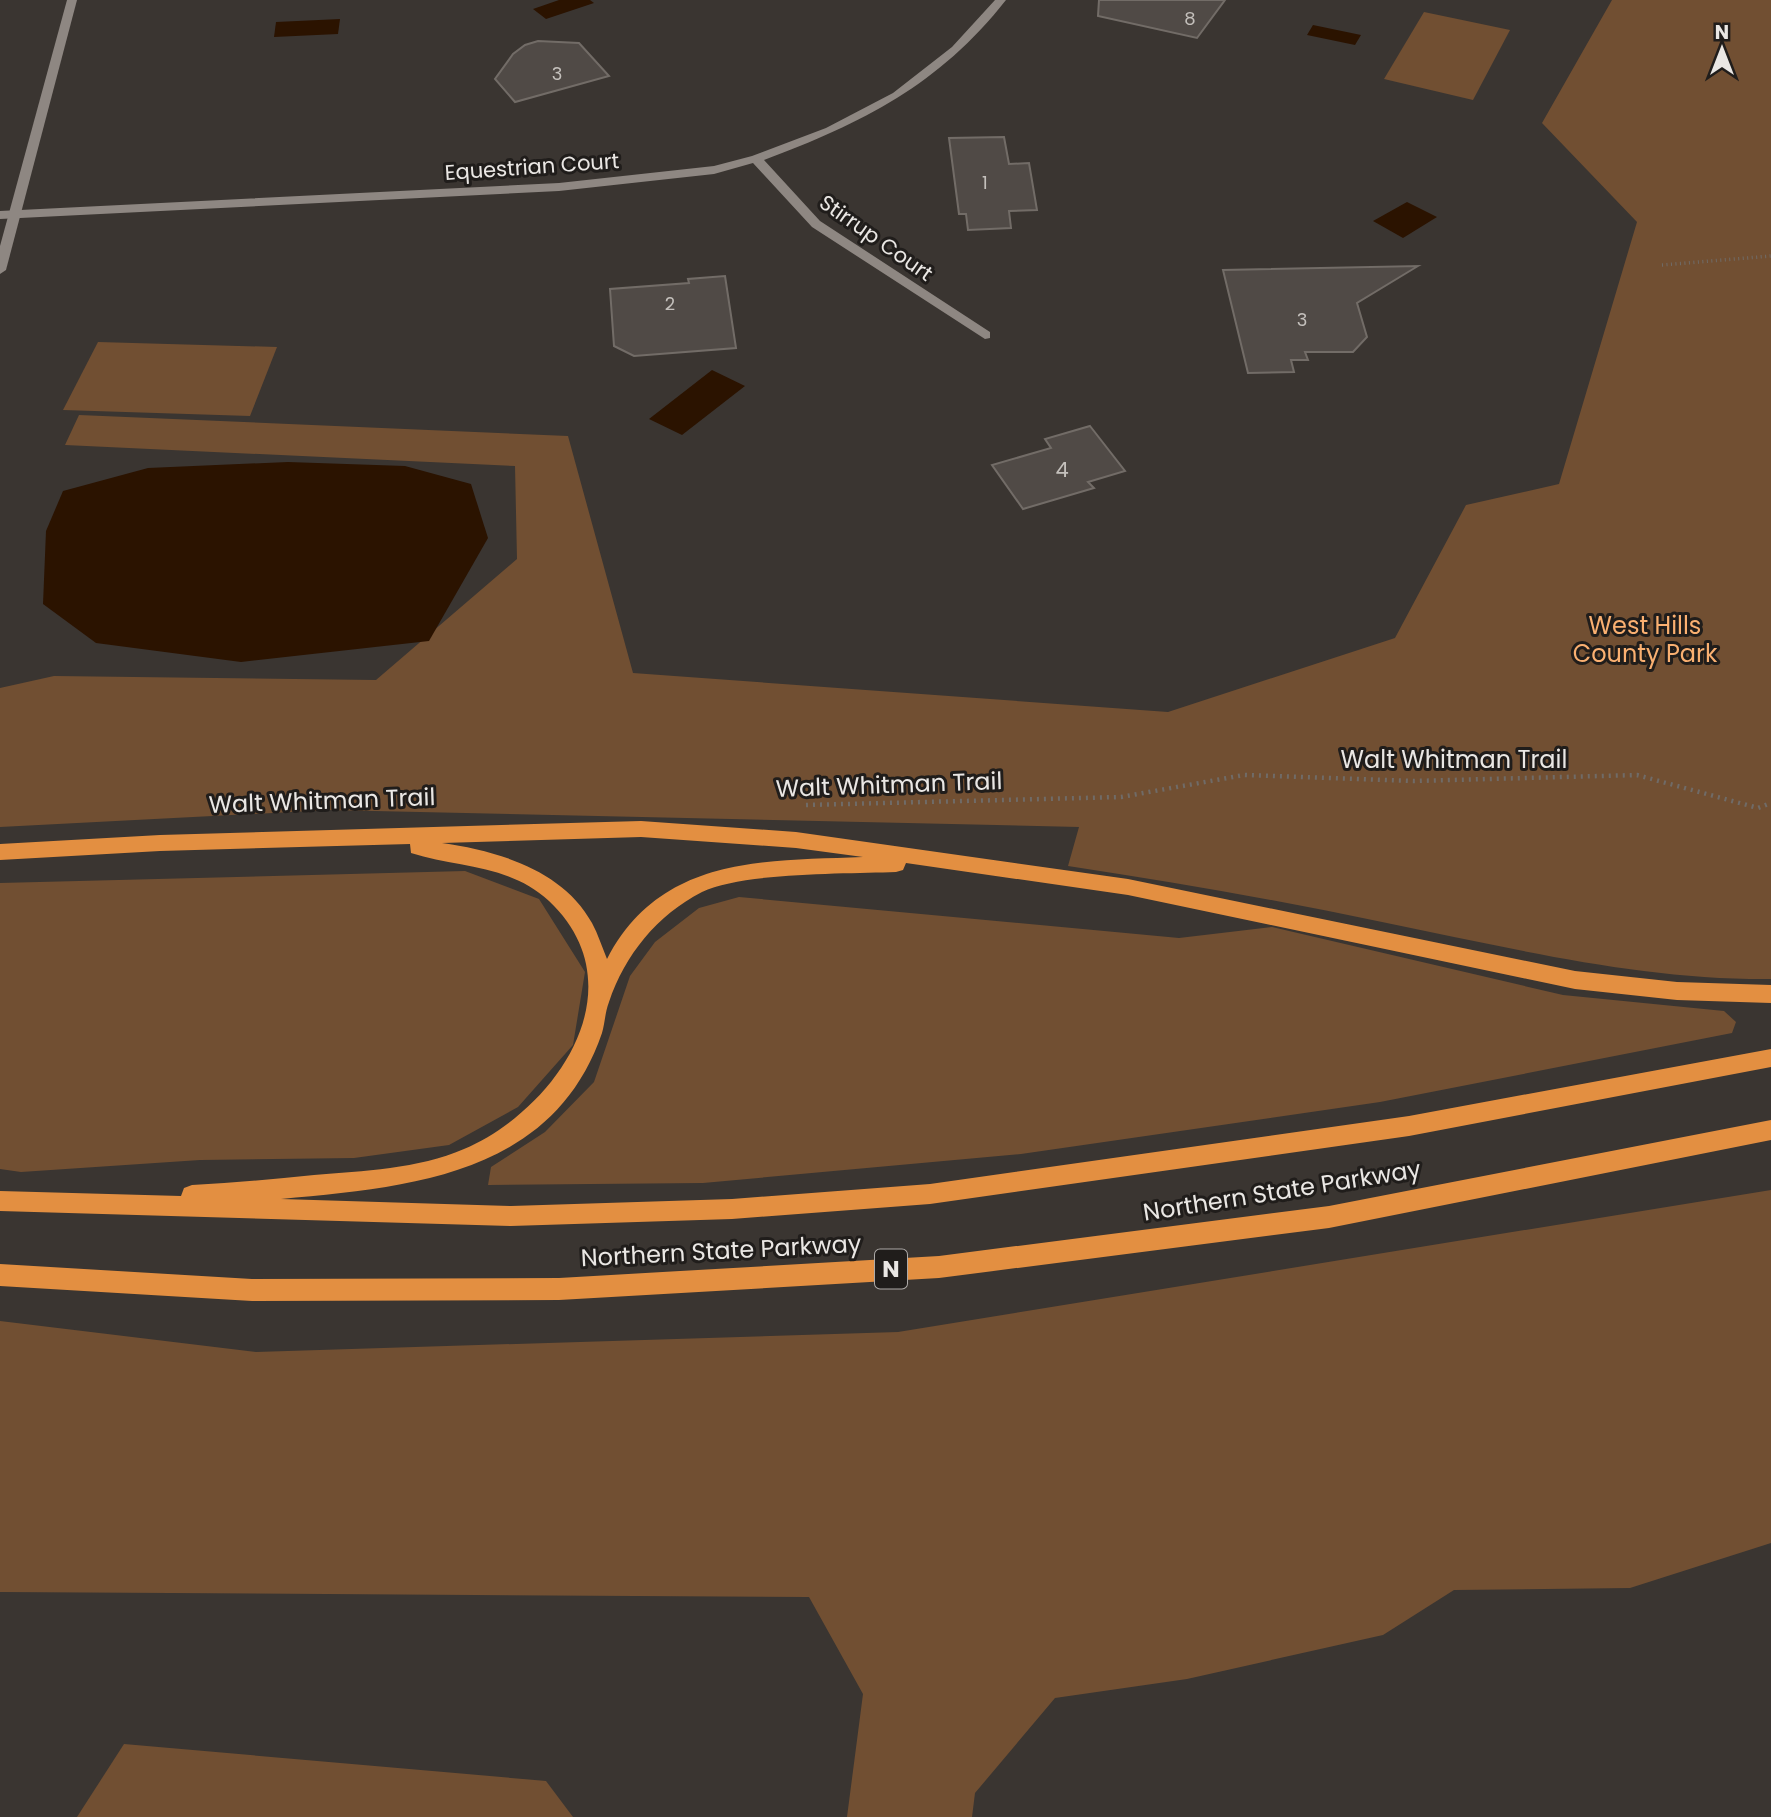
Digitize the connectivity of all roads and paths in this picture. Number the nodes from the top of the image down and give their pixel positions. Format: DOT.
graph roads {
  1 [pos="72,0"];
  2 [pos="1001,0"];
  3 [pos="756,159"];
  4 [pos="14,214"];
  5 [pos="0,215"];
  6 [pos="1771,256"];
  7 [pos="1662,265"];
  8 [pos="0,270"];
  9 [pos="985,335"];
  10 [pos="1771,803"];
  11 [pos="802,805"];
  12 [pos="311,840"];
  13 [pos="0,852"];
  14 [pos="951,861"];
  15 [pos="1771,994"];
  16 [pos="599,1002"];
  17 [pos="1771,1058"];
  18 [pos="1771,1130"];
  19 [pos="0,1201"];
  20 [pos="27,1203"];
  21 [pos="0,1275"];
  1 -- 4 [label="street"];
  2 -- 3 [label="street, Equestrian Court"];
  3 -- 4 [label="street, Equestrian Court"];
  3 -- 9 [label="street, Stirrup Court"];
  4 -- 5 [label="street, Equestrian Court"];
  4 -- 8 [label="street"];
  6 -- 7 [label="path"];
  10 -- 11 [label="path, Walt Whitman Trail"];
  12 -- 13 [label="highway"];
  12 -- 14 [label="highway"];
  12 -- 16 [label="highway"];
  14 -- 15 [label="highway"];
  14 -- 16 [label="highway"];
  16 -- 20 [label="highway"];
  17 -- 20 [label="highway, Northern State Parkway"];
  18 -- 21 [label="highway, Northern State Parkway / N"];
  19 -- 20 [label="highway, Northern State Parkway"];
}
